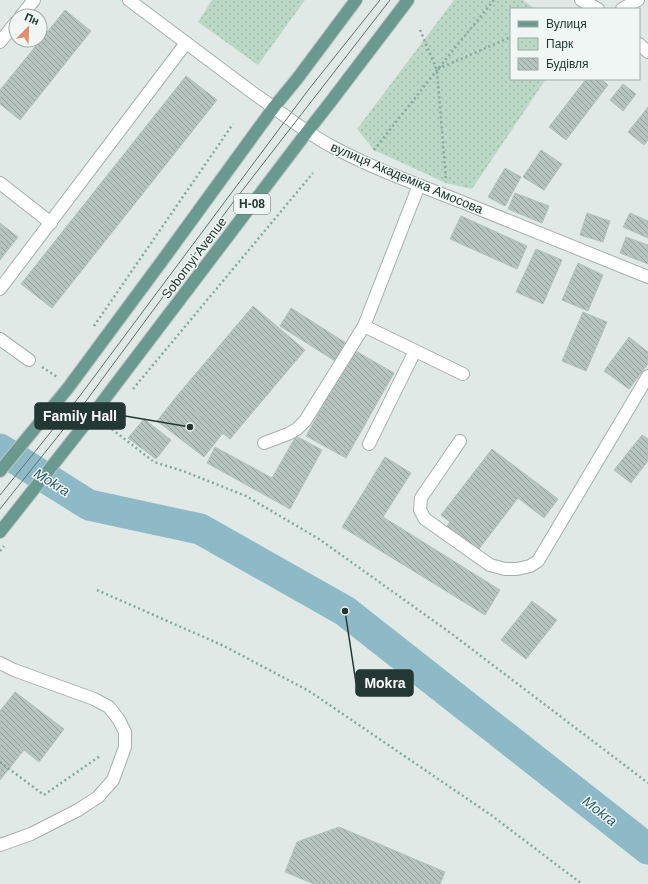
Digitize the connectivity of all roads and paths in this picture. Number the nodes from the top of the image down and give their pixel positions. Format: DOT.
graph roads {
  1 [pos="34,0"];
  2 [pos="129,0"];
  3 [pos="356,0"];
  4 [pos="408,0"];
  5 [pos="494,0"];
  6 [pos="581,0"];
  7 [pos="638,0"];
  8 [pos="28,8"];
  9 [pos="596,8"];
  10 [pos="624,8"];
  11 [pos="420,30"];
  12 [pos="8,32"];
  13 [pos="510,37"];
  14 [pos="0,42"];
  15 [pos="186,43"];
  16 [pos="640,45"];
  17 [pos="648,52"];
  18 [pos="437,70"];
  19 [pos="274,107"];
  20 [pos="233,124"];
  21 [pos="307,132"];
  22 [pos="374,150"];
  23 [pos="313,173"];
  24 [pos="0,183"];
  25 [pos="446,183"];
  26 [pos="419,185"];
  27 [pos="51,223"];
  28 [pos="648,277"];
  29 [pos="0,289"];
  30 [pos="364,326"];
  31 [pos="90,331"];
  32 [pos="0,339"];
  33 [pos="414,350"];
  34 [pos="29,360"];
  35 [pos="61,372"];
  36 [pos="463,374"];
  37 [pos="648,376"];
  38 [pos="57,377"];
  39 [pos="52,382"];
  40 [pos="132,390"];
  41 [pos="108,418"];
  42 [pos="104,423"];
  43 [pos="100,428"];
  44 [pos="460,440"];
  45 [pos="264,443"];
  46 [pos="369,444"];
  47 [pos="0,471"];
  48 [pos="0,532"];
  49 [pos="97,590"];
  50 [pos="0,663"];
  51 [pos="100,756"];
  52 [pos="0,762"];
  53 [pos="648,783"];
  54 [pos="0,845"];
  55 [pos="582,884"];
  1 -- 8 [label="street"];
  2 -- 15 [label="street, вулиця Академіка Амосова"];
  3 -- 19 [label="main road, Sobornyi Avenue / Н-08"];
  4 -- 21 [label="main road, Sobornyi Avenue / Н-08"];
  5 -- 18 [label="path"];
  6 -- 9 [label="street"];
  7 -- 10 [label="street"];
  11 -- 18 [label="path"];
  12 -- 14 [label="street"];
  13 -- 18 [label="path"];
  15 -- 19 [label="street, вулиця Академіка Амосова"];
  15 -- 27 [label="street"];
  16 -- 17 [label="street"];
  18 -- 22 [label="path"];
  18 -- 25 [label="path"];
  19 -- 21 [label="street, вулиця Академіка Амосова"];
  19 -- 47 [label="main road, Sobornyi Avenue / Н-08"];
  20 -- 31 [label="path"];
  21 -- 26 [label="street, вулиця Академіка Амосова"];
  21 -- 48 [label="main road, Sobornyi Avenue / Н-08"];
  23 -- 40 [label="path"];
  24 -- 27 [label="street"];
  26 -- 28 [label="street, вулиця Академіка Амосова"];
  26 -- 30 [label="street"];
  27 -- 29 [label="street"];
  30 -- 33 [label="street"];
  30 -- 45 [label="street"];
  32 -- 34 [label="street"];
  33 -- 36 [label="street"];
  33 -- 46 [label="street"];
  34 -- 38 [label="path"];
  35 -- 38 [label="path"];
  37 -- 44 [label="street"];
  38 -- 39 [label="path"];
  41 -- 42 [label="path"];
  42 -- 43 [label="path"];
  42 -- 53 [label="path"];
  49 -- 55 [label="path"];
  50 -- 54 [label="street"];
  51 -- 52 [label="path"];
}
